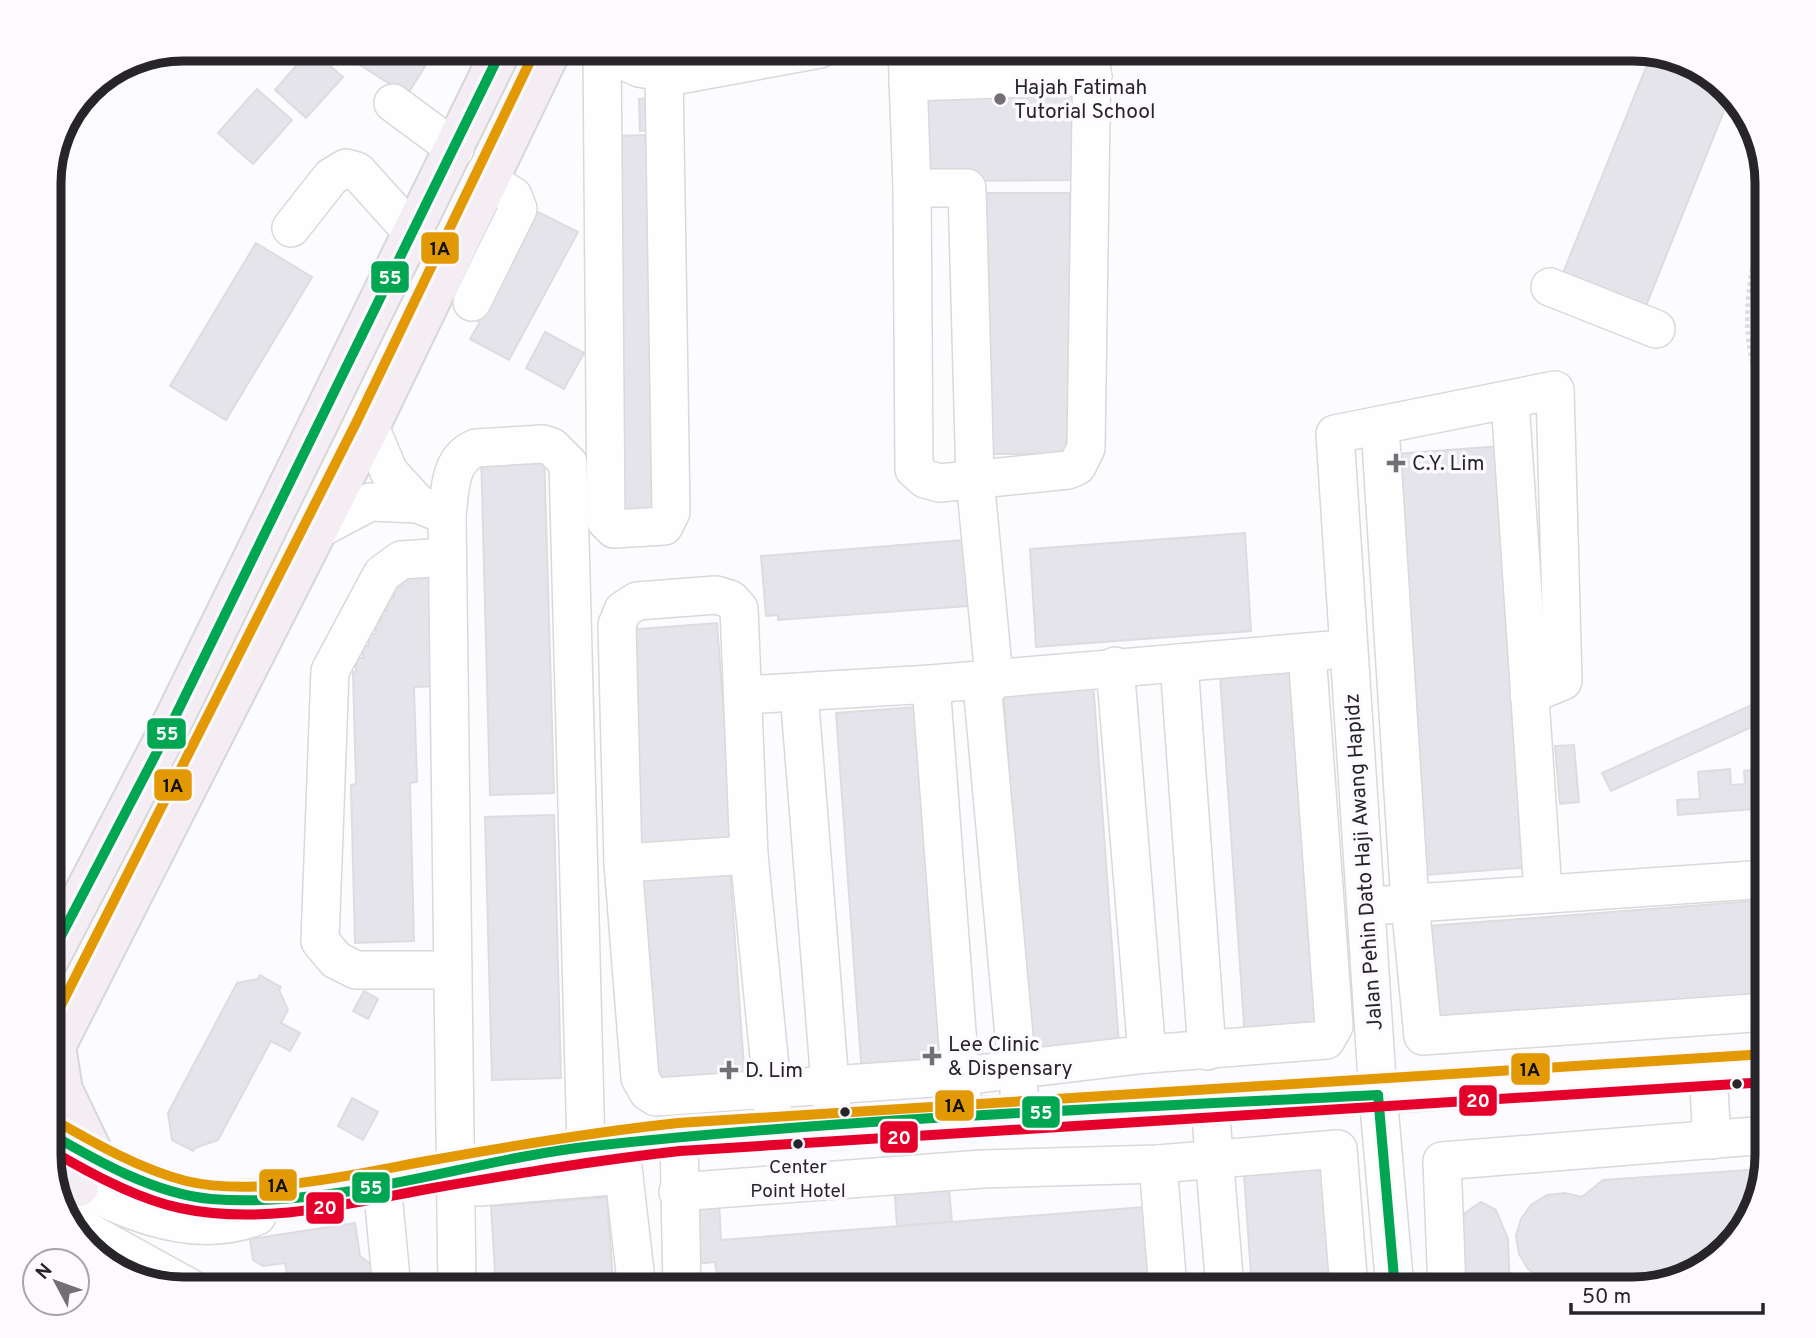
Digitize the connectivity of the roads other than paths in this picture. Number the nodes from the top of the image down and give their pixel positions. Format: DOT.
graph roads {
  1 [pos="496,61"];
  2 [pos="546,61"];
  3 [pos="601,61"];
  4 [pos="624,61"];
  5 [pos="703,61"];
  6 [pos="1093,62"];
  7 [pos="907,65"];
  8 [pos="664,74"];
  9 [pos="393,103"];
  10 [pos="455,149"];
  11 [pos="489,181"];
  12 [pos="912,188"];
  13 [pos="291,229"];
  14 [pos="412,233"];
  15 [pos="1550,287"];
  16 [pos="472,302"];
  17 [pos="1656,328"];
  18 [pos="1510,401"];
  19 [pos="1380,426"];
  20 [pos="370,427"];
  21 [pos="975,479"];
  22 [pos="432,510"];
  23 [pos="319,528"];
  24 [pos="447,557"];
  25 [pos="1349,649"];
  26 [pos="1307,653"];
  27 [pos="1179,663"];
  28 [pos="1115,666"];
  29 [pos="994,677"];
  30 [pos="931,684"];
  31 [pos="799,692"];
  32 [pos="745,695"];
  33 [pos="1529,695"];
  34 [pos="229,707"];
  35 [pos="169,729"];
  36 [pos="749,855"];
  37 [pos="623,863"];
  38 [pos="1755,880"];
  39 [pos="1543,892"];
  40 [pos="1410,903"];
  41 [pos="1367,906"];
  42 [pos="62,935"];
  43 [pos="1371,963"];
  44 [pos="1331,966"];
  45 [pos="453,971"];
  46 [pos="1755,1013"];
  47 [pos="1554,1027"];
  48 [pos="62,1036"];
  49 [pos="1208,1051"];
  50 [pos="1147,1054"];
  51 [pos="1755,1069"];
  52 [pos="1016,1070"];
  53 [pos="1708,1073"];
  54 [pos="961,1076"];
  55 [pos="1557,1082"];
  56 [pos="830,1086"];
  57 [pos="772,1087"];
  58 [pos="62,1090"];
  59 [pos="1378,1095"];
  60 [pos="1210,1105"];
  61 [pos="1021,1113"];
  62 [pos="964,1118"];
  63 [pos="833,1127"];
  64 [pos="773,1131"];
  65 [pos="679,1136"];
  66 [pos="1755,1136"];
  67 [pos="1713,1140"];
  68 [pos="610,1155"];
  69 [pos="1214,1159"];
  70 [pos="1158,1164"];
  71 [pos="455,1179"];
  72 [pos="382,1183"];
  73 [pos="69,1190"];
  74 [pos="678,1192"];
  75 [pos="171,1276"];
  76 [pos="391,1277"];
  77 [pos="457,1277"];
  78 [pos="635,1277"];
  79 [pos="682,1277"];
  80 [pos="1167,1277"];
  81 [pos="1223,1277"];
  82 [pos="1348,1277"];
  83 [pos="1394,1277"];
  84 [pos="1447,1277"];
  1 -- 10 [label="main road"];
  2 -- 11 [label="main road"];
  3 -- 8 [label="street"];
  4 -- 8 [label="street"];
  5 -- 8 [label="street"];
  6 -- 7 [label="street"];
  6 -- 21 [label="street"];
  7 -- 12 [label="street"];
  9 -- 10 [label="street"];
  10 -- 14 [label="main road"];
  11 -- 16 [label="street"];
  11 -- 20 [label="main road"];
  12 -- 21 [label="street"];
  12 -- 21 [label="street"];
  13 -- 14 [label="street"];
  14 -- 35 [label="main road"];
  15 -- 17 [label="street"];
  18 -- 19 [label="street"];
  18 -- 33 [label="street"];
  18 -- 33 [label="street"];
  19 -- 25 [label="street, Jalan Pehin Dato Haji Awang Hapidz"];
  19 -- 40 [label="street"];
  20 -- 22 [label="street"];
  20 -- 23 [label="main road"];
  21 -- 29 [label="street"];
  22 -- 23 [label="street"];
  22 -- 24 [label="street"];
  22 -- 68 [label="street"];
  23 -- 34 [label="main road"];
  24 -- 45 [label="street"];
  24 -- 45 [label="street"];
  25 -- 26 [label="street"];
  25 -- 41 [label="street, Jalan Pehin Dato Haji Awang Hapidz"];
  26 -- 27 [label="street"];
  26 -- 44 [label="street"];
  27 -- 28 [label="street"];
  27 -- 49 [label="street"];
  28 -- 29 [label="street"];
  28 -- 50 [label="street"];
  29 -- 30 [label="street"];
  29 -- 52 [label="street"];
  30 -- 31 [label="street"];
  30 -- 54 [label="street"];
  31 -- 32 [label="street"];
  31 -- 56 [label="street"];
  32 -- 36 [label="street"];
  32 -- 37 [label="street"];
  33 -- 39 [label="street"];
  34 -- 35 [label="main road"];
  34 -- 48 [label="main road"];
  35 -- 42 [label="main road"];
  36 -- 37 [label="street"];
  36 -- 57 [label="street"];
  37 -- 57 [label="street"];
  38 -- 39 [label="street"];
  39 -- 40 [label="street"];
  40 -- 41 [label="street"];
  40 -- 47 [label="street"];
  41 -- 43 [label="street, Jalan Pehin Dato Haji Awang Hapidz"];
  43 -- 44 [label="street"];
  43 -- 59 [label="street, Jalan Pehin Dato Haji Awang Hapidz"];
  44 -- 49 [label="street"];
  45 -- 71 [label="street"];
  46 -- 47 [label="street"];
  47 -- 55 [label="street"];
  49 -- 50 [label="street"];
  50 -- 52 [label="street"];
  51 -- 53 [label="street"];
  52 -- 54 [label="street"];
  52 -- 61 [label="street"];
  53 -- 55 [label="street"];
  53 -- 67 [label="street"];
  54 -- 56 [label="street"];
  54 -- 62 [label="street"];
  55 -- 59 [label="street"];
  56 -- 57 [label="street"];
  56 -- 63 [label="street"];
  57 -- 64 [label="street"];
  58 -- 73 [label="main road"];
  59 -- 60 [label="street"];
  59 -- 83 [label="street, Jalan Pehin Dato Haji Awang Hapidz"];
  60 -- 61 [label="street"];
  60 -- 69 [label="street"];
  61 -- 62 [label="street"];
  62 -- 63 [label="street"];
  63 -- 64 [label="street"];
  64 -- 65 [label="street"];
  65 -- 68 [label="street"];
  65 -- 74 [label="street"];
  66 -- 67 [label="street"];
  67 -- 84 [label="street"];
  68 -- 71 [label="street"];
  68 -- 71 [label="street"];
  68 -- 78 [label="street"];
  69 -- 70 [label="street"];
  69 -- 81 [label="street"];
  69 -- 82 [label="street"];
  70 -- 74 [label="street"];
  70 -- 80 [label="street"];
  71 -- 72 [label="street"];
  71 -- 77 [label="street"];
  72 -- 73 [label="street"];
  72 -- 76 [label="street"];
  73 -- 75 [label="street"];
  74 -- 79 [label="street"];
}
